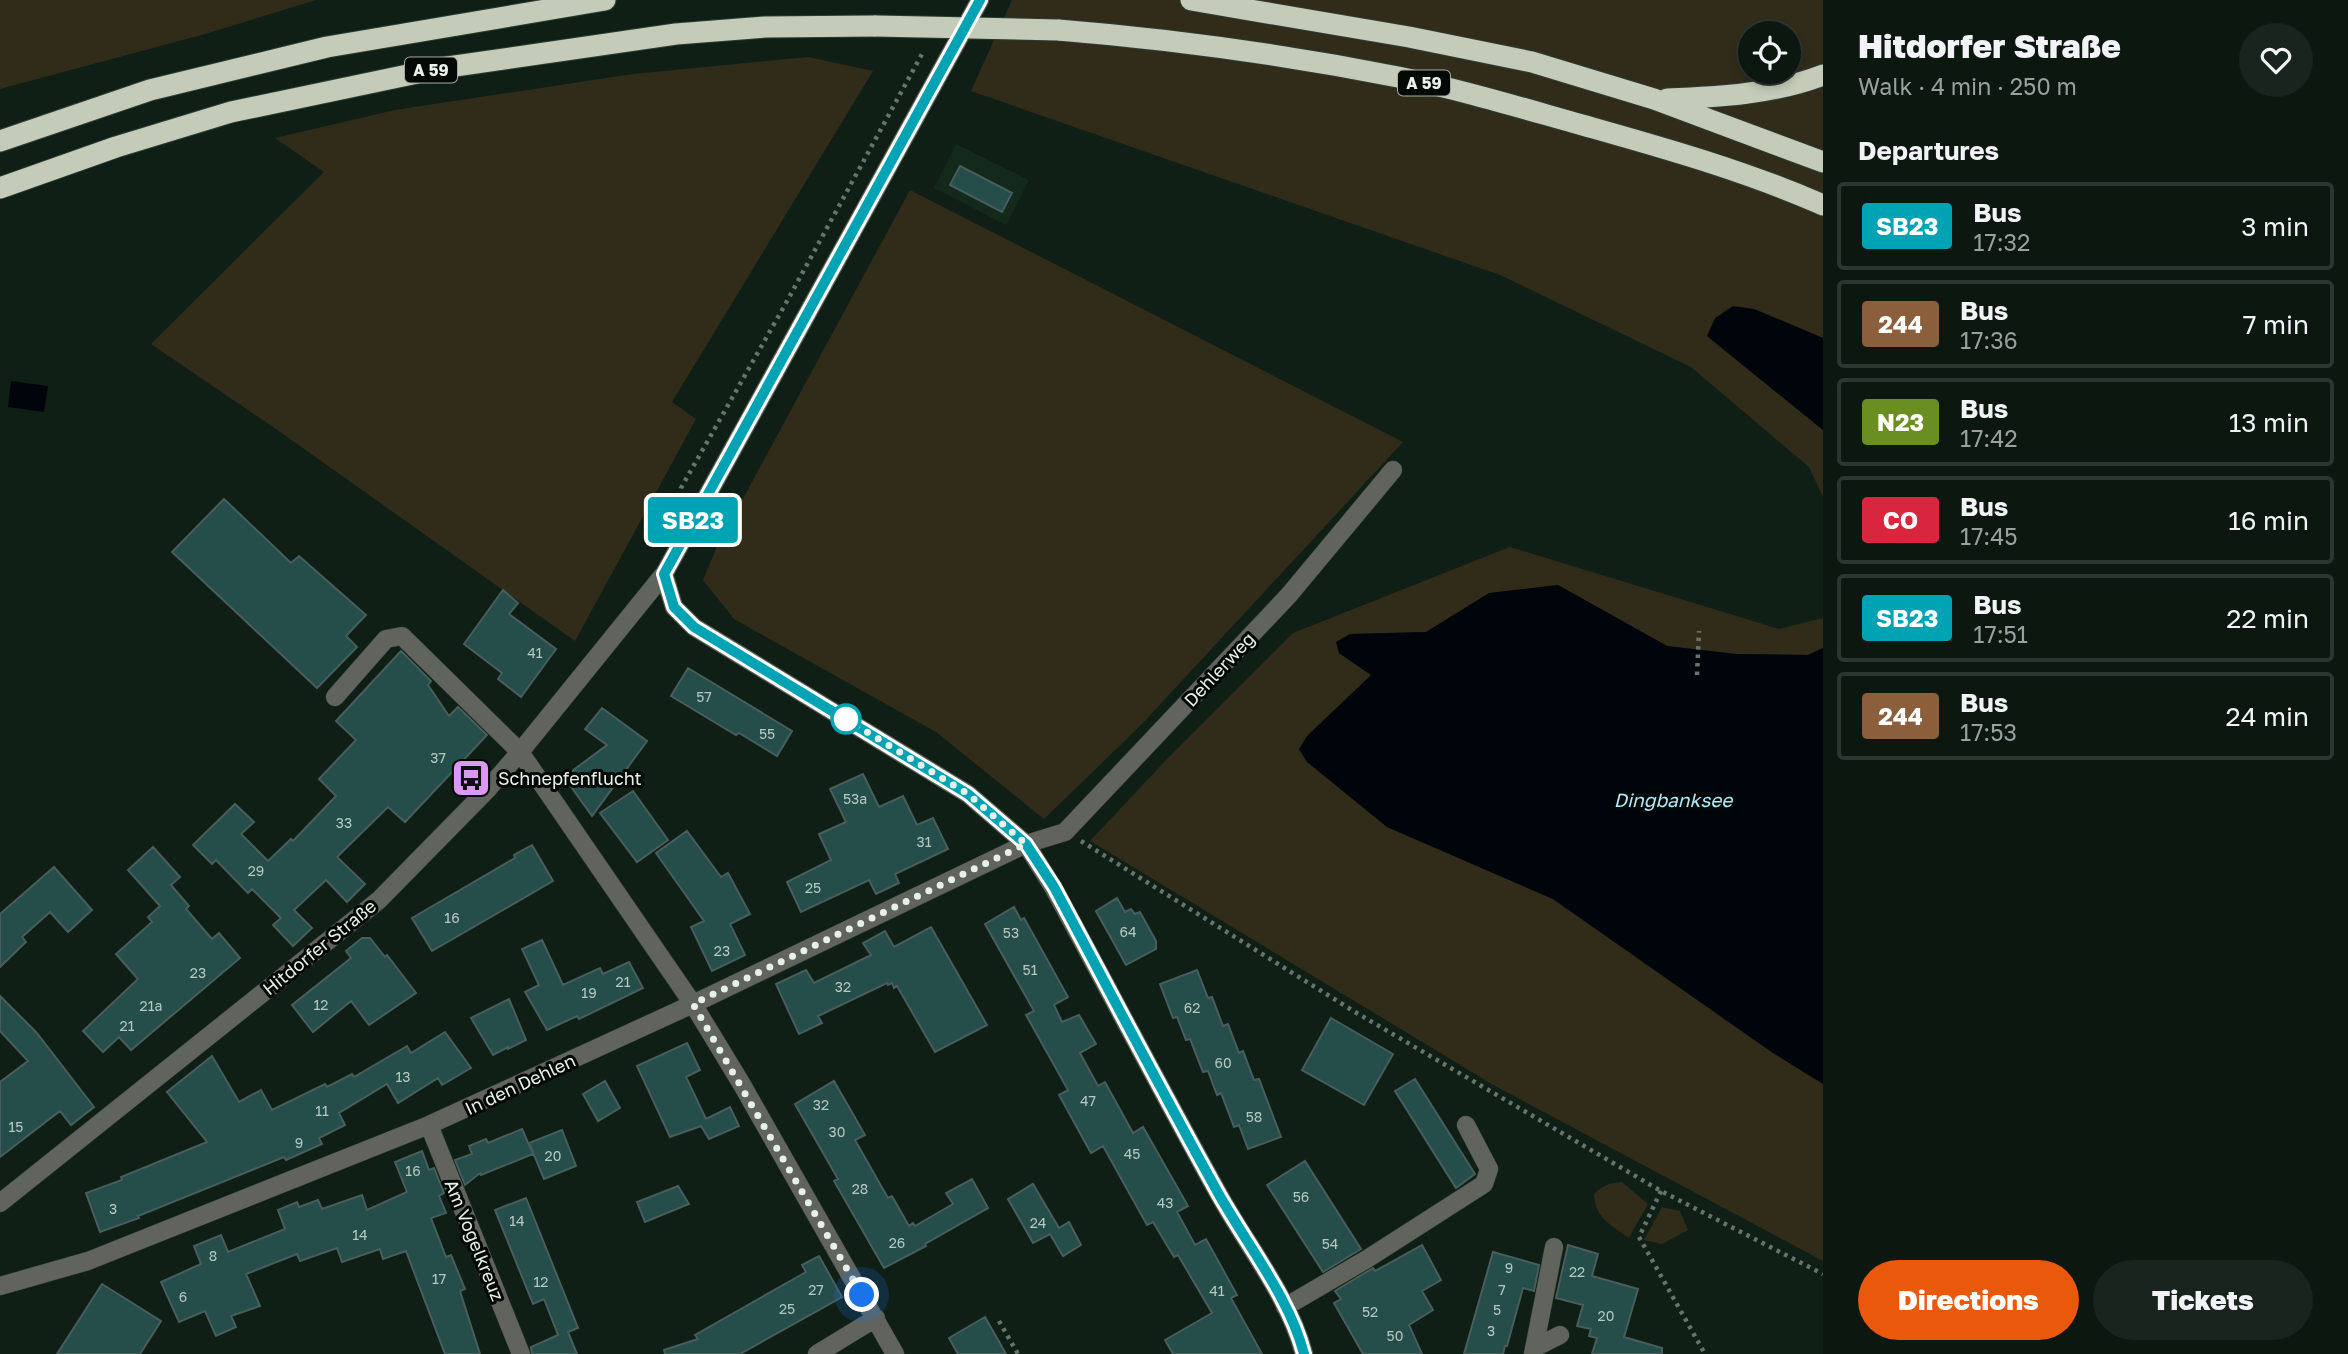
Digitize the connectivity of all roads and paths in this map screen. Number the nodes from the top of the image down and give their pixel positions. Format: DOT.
graph roads {
  1 [pos="605,0"];
  2 [pos="980,0"];
  3 [pos="1191,0"];
  4 [pos="1823,75"];
  5 [pos="1654,99"];
  6 [pos="0,141"];
  7 [pos="1823,162"];
  8 [pos="0,187"];
  9 [pos="1823,205"];
  10 [pos="1393,470"];
  11 [pos="664,574"];
  12 [pos="1699,631"];
  13 [pos="1697,675"];
  14 [pos="335,697"];
  15 [pos="520,752"];
  16 [pos="1065,832"];
  17 [pos="1026,844"];
  18 [pos="693,1004"];
  19 [pos="429,1125"];
  20 [pos="1466,1125"];
  21 [pos="1661,1191"];
  22 [pos="0,1203"];
  23 [pos="1554,1247"];
  24 [pos="1823,1274"];
  25 [pos="0,1286"];
  26 [pos="1285,1307"];
  27 [pos="876,1318"];
  28 [pos="999,1321"];
  29 [pos="1560,1335"];
  30 [pos="1534,1351"];
  31 [pos="521,1354"];
  32 [pos="817,1354"];
  33 [pos="895,1354"];
  34 [pos="1017,1354"];
  35 [pos="1304,1354"];
  36 [pos="1705,1354"];
  1 -- 6 [label="highway, A 59"];
  2 -- 11 [label="street, Hitdorfer Straße"];
  3 -- 5 [label="highway, A 59"];
  4 -- 5 [label="highway"];
  5 -- 7 [label="highway, A 59"];
  8 -- 9 [label="highway, A 59, bridge"];
  10 -- 16 [label="street, Dehlerweg"];
  11 -- 15 [label="street, Hitdorfer Straße"];
  11 -- 17 [label="street"];
  12 -- 13 [label="path"];
  14 -- 15 [label="street"];
  15 -- 18 [label="street"];
  15 -- 22 [label="street, Hitdorfer Straße"];
  16 -- 17 [label="street, Dehlerweg"];
  16 -- 21 [label="path"];
  17 -- 18 [label="street, In den Dehlen"];
  17 -- 26 [label="street"];
  18 -- 19 [label="street, In den Dehlen"];
  18 -- 27 [label="street"];
  19 -- 25 [label="street, In den Dehlen"];
  19 -- 31 [label="street, Am Vogelkreuz"];
  20 -- 26 [label="street"];
  21 -- 24 [label="path"];
  21 -- 36 [label="path"];
  23 -- 30 [label="street"];
  26 -- 35 [label="street"];
  27 -- 32 [label="street"];
  27 -- 33 [label="street"];
  28 -- 34 [label="path"];
  29 -- 30 [label="street"];
}
